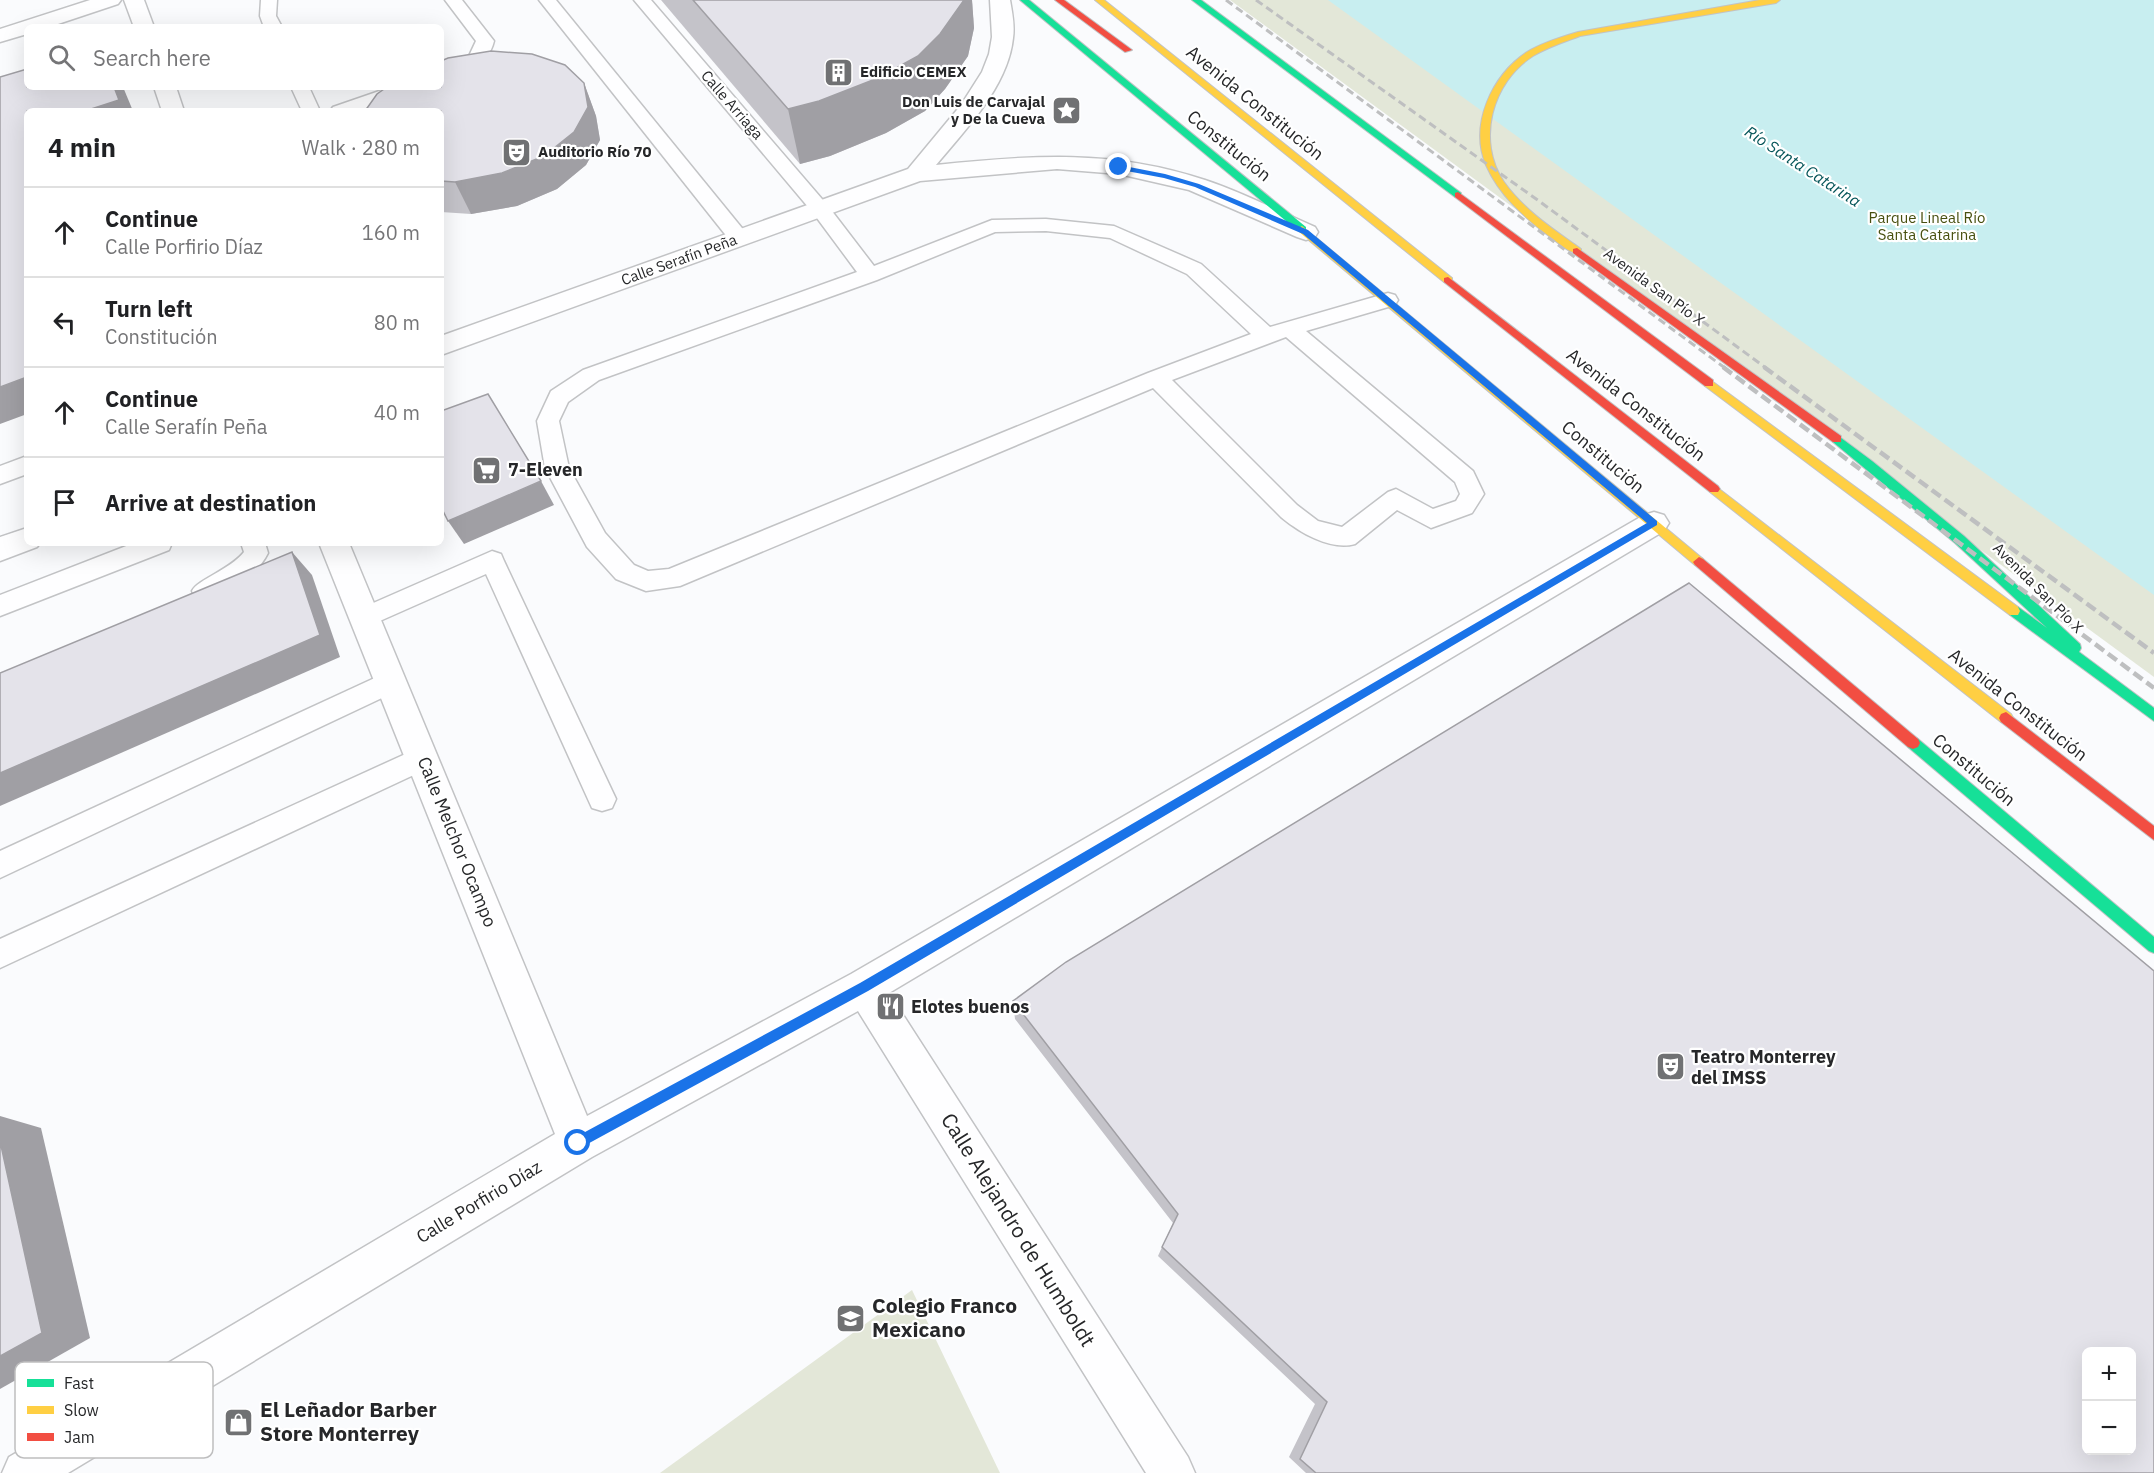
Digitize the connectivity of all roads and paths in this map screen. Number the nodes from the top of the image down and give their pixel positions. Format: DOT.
graph roads {
  1 [pos="111,0"];
  2 [pos="134,0"];
  3 [pos="269,0"];
  4 [pos="453,0"];
  5 [pos="548,0"];
  6 [pos="642,0"];
  7 [pos="1000,0"];
  8 [pos="1024,0"];
  9 [pos="1059,0"];
  10 [pos="1099,0"];
  11 [pos="1196,0"];
  12 [pos="1776,0"];
  13 [pos="36,24"];
  14 [pos="143,24"];
  15 [pos="272,24"];
  16 [pos="24,28"];
  17 [pos="0,36"];
  18 [pos="1142,61"];
  19 [pos="444,74"];
  20 [pos="166,90"];
  21 [pos="301,90"];
  22 [pos="400,90"];
  23 [pos="172,108"];
  24 [pos="310,108"];
  25 [pos="348,108"];
  26 [pos="1244,134"];
  27 [pos="916,174"];
  28 [pos="1340,195"];
  29 [pos="821,210"];
  30 [pos="1306,232"];
  31 [pos="739,238"];
  32 [pos="870,275"];
  33 [pos="1388,300"];
  34 [pos="1290,329"];
  35 [pos="1266,336"];
  36 [pos="444,345"];
  37 [pos="1156,378"];
  38 [pos="24,466"];
  39 [pos="0,475"];
  40 [pos="1654,523"];
  41 [pos="24,540"];
  42 [pos="151,546"];
  43 [pos="254,546"];
  44 [pos="335,546"];
  45 [pos="0,549"];
  46 [pos="177,602"];
  47 [pos="0,606"];
  48 [pos="364,618"];
  49 [pos="2098,674"];
  50 [pos="392,681"];
  51 [pos="2154,715"];
  52 [pos="423,758"];
  53 [pos="602,799"];
  54 [pos="2154,834"];
  55 [pos="0,865"];
  56 [pos="2154,946"];
  57 [pos="0,954"];
  58 [pos="864,987"];
  59 [pos="578,1143"];
  60 [pos="211,1362"];
  61 [pos="50,1458"];
  62 [pos="25,1473"];
  63 [pos="1172,1473"];
  1 -- 13 [label="street"];
  2 -- 14 [label="street"];
  3 -- 15 [label="lane"];
  4 -- 19 [label="lane"];
  5 -- 31 [label="lane"];
  6 -- 29 [label="lane, Calle Arriaga"];
  7 -- 27 [label="street, Calle Serafín Peña"];
  8 -- 30 [label="main road, Constitución"];
  9 -- 18 [label="main road"];
  10 -- 28 [label="main road, Avenida Constitución"];
  11 -- 49 [label="main road"];
  12 -- 49 [label="main road, Avenida San Pío X"];
  16 -- 17 [label="street"];
  20 -- 23 [label="street"];
  21 -- 24 [label="lane"];
  22 -- 25 [label="lane"];
  26 -- 28 [label="main road"];
  27 -- 29 [label="street, Calle Serafín Peña"];
  27 -- 30 [label="street, Calle Serafín Peña"];
  28 -- 54 [label="main road, Avenida Constitución"];
  29 -- 31 [label="street, Calle Serafín Peña"];
  29 -- 32 [label="lane, Calle Arriaga"];
  30 -- 33 [label="main road, Constitución"];
  31 -- 36 [label="street, Calle Serafín Peña"];
  32 -- 35 [label="lane"];
  32 -- 37 [label="lane"];
  33 -- 34 [label="lane"];
  33 -- 40 [label="main road, Constitución"];
  34 -- 35 [label="lane"];
  34 -- 37 [label="lane"];
  35 -- 37 [label="lane"];
  38 -- 39 [label="lane"];
  40 -- 56 [label="main road, Constitución"];
  40 -- 58 [label="street, Calle Porfirio Díaz"];
  41 -- 45 [label="street"];
  42 -- 47 [label="lane"];
  43 -- 46 [label="lane"];
  44 -- 48 [label="street, Calle Melchor Ocampo"];
  48 -- 50 [label="street, Calle Melchor Ocampo"];
  48 -- 53 [label="lane"];
  49 -- 51 [label="main road"];
  50 -- 52 [label="street, Calle Melchor Ocampo"];
  50 -- 55 [label="lane"];
  52 -- 57 [label="lane"];
  52 -- 59 [label="street, Calle Melchor Ocampo"];
  58 -- 59 [label="street, Calle Porfirio Díaz"];
  58 -- 63 [label="street, Calle Alejandro de Humboldt"];
  59 -- 60 [label="street, Calle Porfirio Díaz"];
  61 -- 62 [label="street, Calle Porfirio Díaz"];
}
